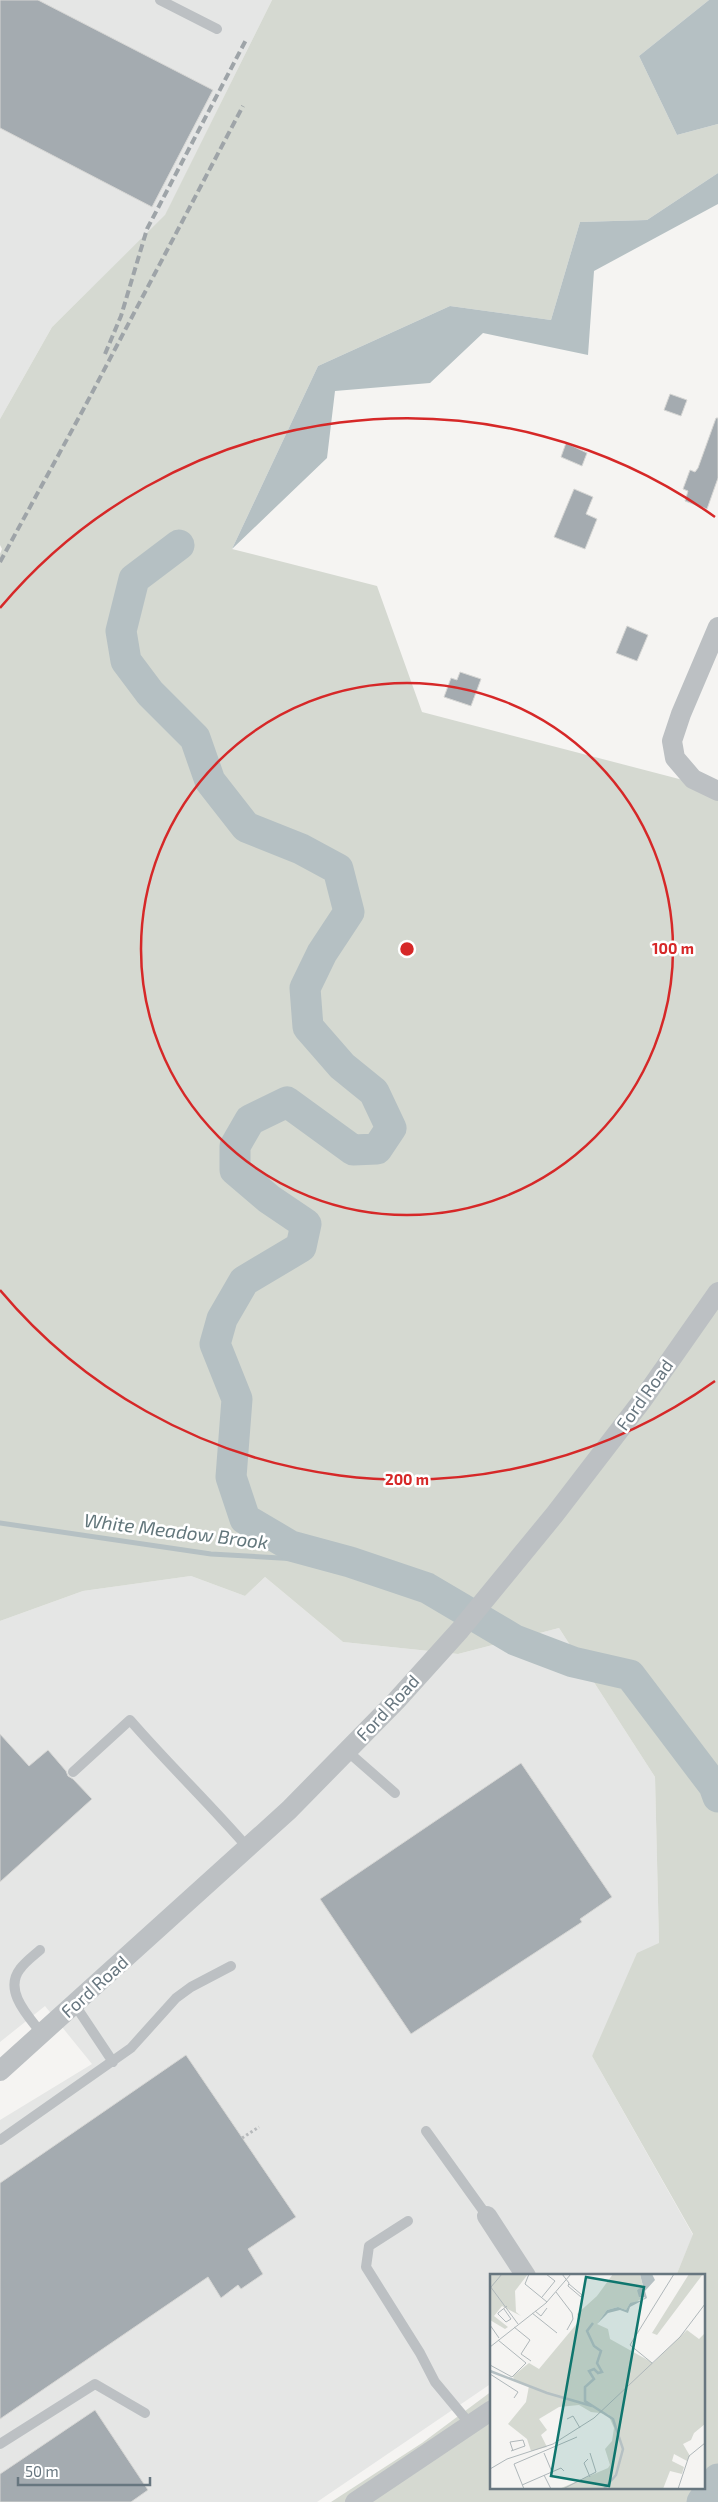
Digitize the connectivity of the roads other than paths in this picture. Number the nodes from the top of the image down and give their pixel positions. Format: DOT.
graph roads {
  1 [pos="160,0"];
  2 [pos="217,29"];
  3 [pos="718,627"];
  4 [pos="718,791"];
  5 [pos="718,1292"];
  6 [pos="347,1751"];
  7 [pos="73,1772"];
  8 [pos="395,1793"];
  9 [pos="248,1848"];
  10 [pos="40,1950"];
  11 [pos="231,1966"];
  12 [pos="75,2005"];
  13 [pos="42,2034"];
  14 [pos="113,2062"];
  15 [pos="0,2071"];
  16 [pos="426,2131"];
  17 [pos="0,2140"];
  18 [pos="487,2216"];
  19 [pos="408,2221"];
  20 [pos="525,2274"];
  21 [pos="490,2411"];
  22 [pos="145,2413"];
  23 [pos="470,2424"];
  24 [pos="0,2444"];
  25 [pos="355,2502"];
  1 -- 2 [label="lane"];
  3 -- 4 [label="street"];
  5 -- 6 [label="street, Ford Road"];
  6 -- 8 [label="lane"];
  6 -- 9 [label="street, Ford Road"];
  7 -- 9 [label="lane"];
  9 -- 12 [label="street, Ford Road"];
  10 -- 13 [label="lane"];
  11 -- 14 [label="lane"];
  12 -- 13 [label="street, Ford Road"];
  12 -- 14 [label="lane"];
  13 -- 15 [label="street, Ford Road"];
  14 -- 17 [label="lane"];
  16 -- 18 [label="lane"];
  18 -- 20 [label="street"];
  19 -- 23 [label="lane"];
  21 -- 23 [label="street"];
  22 -- 24 [label="lane"];
  23 -- 25 [label="street"];
}
